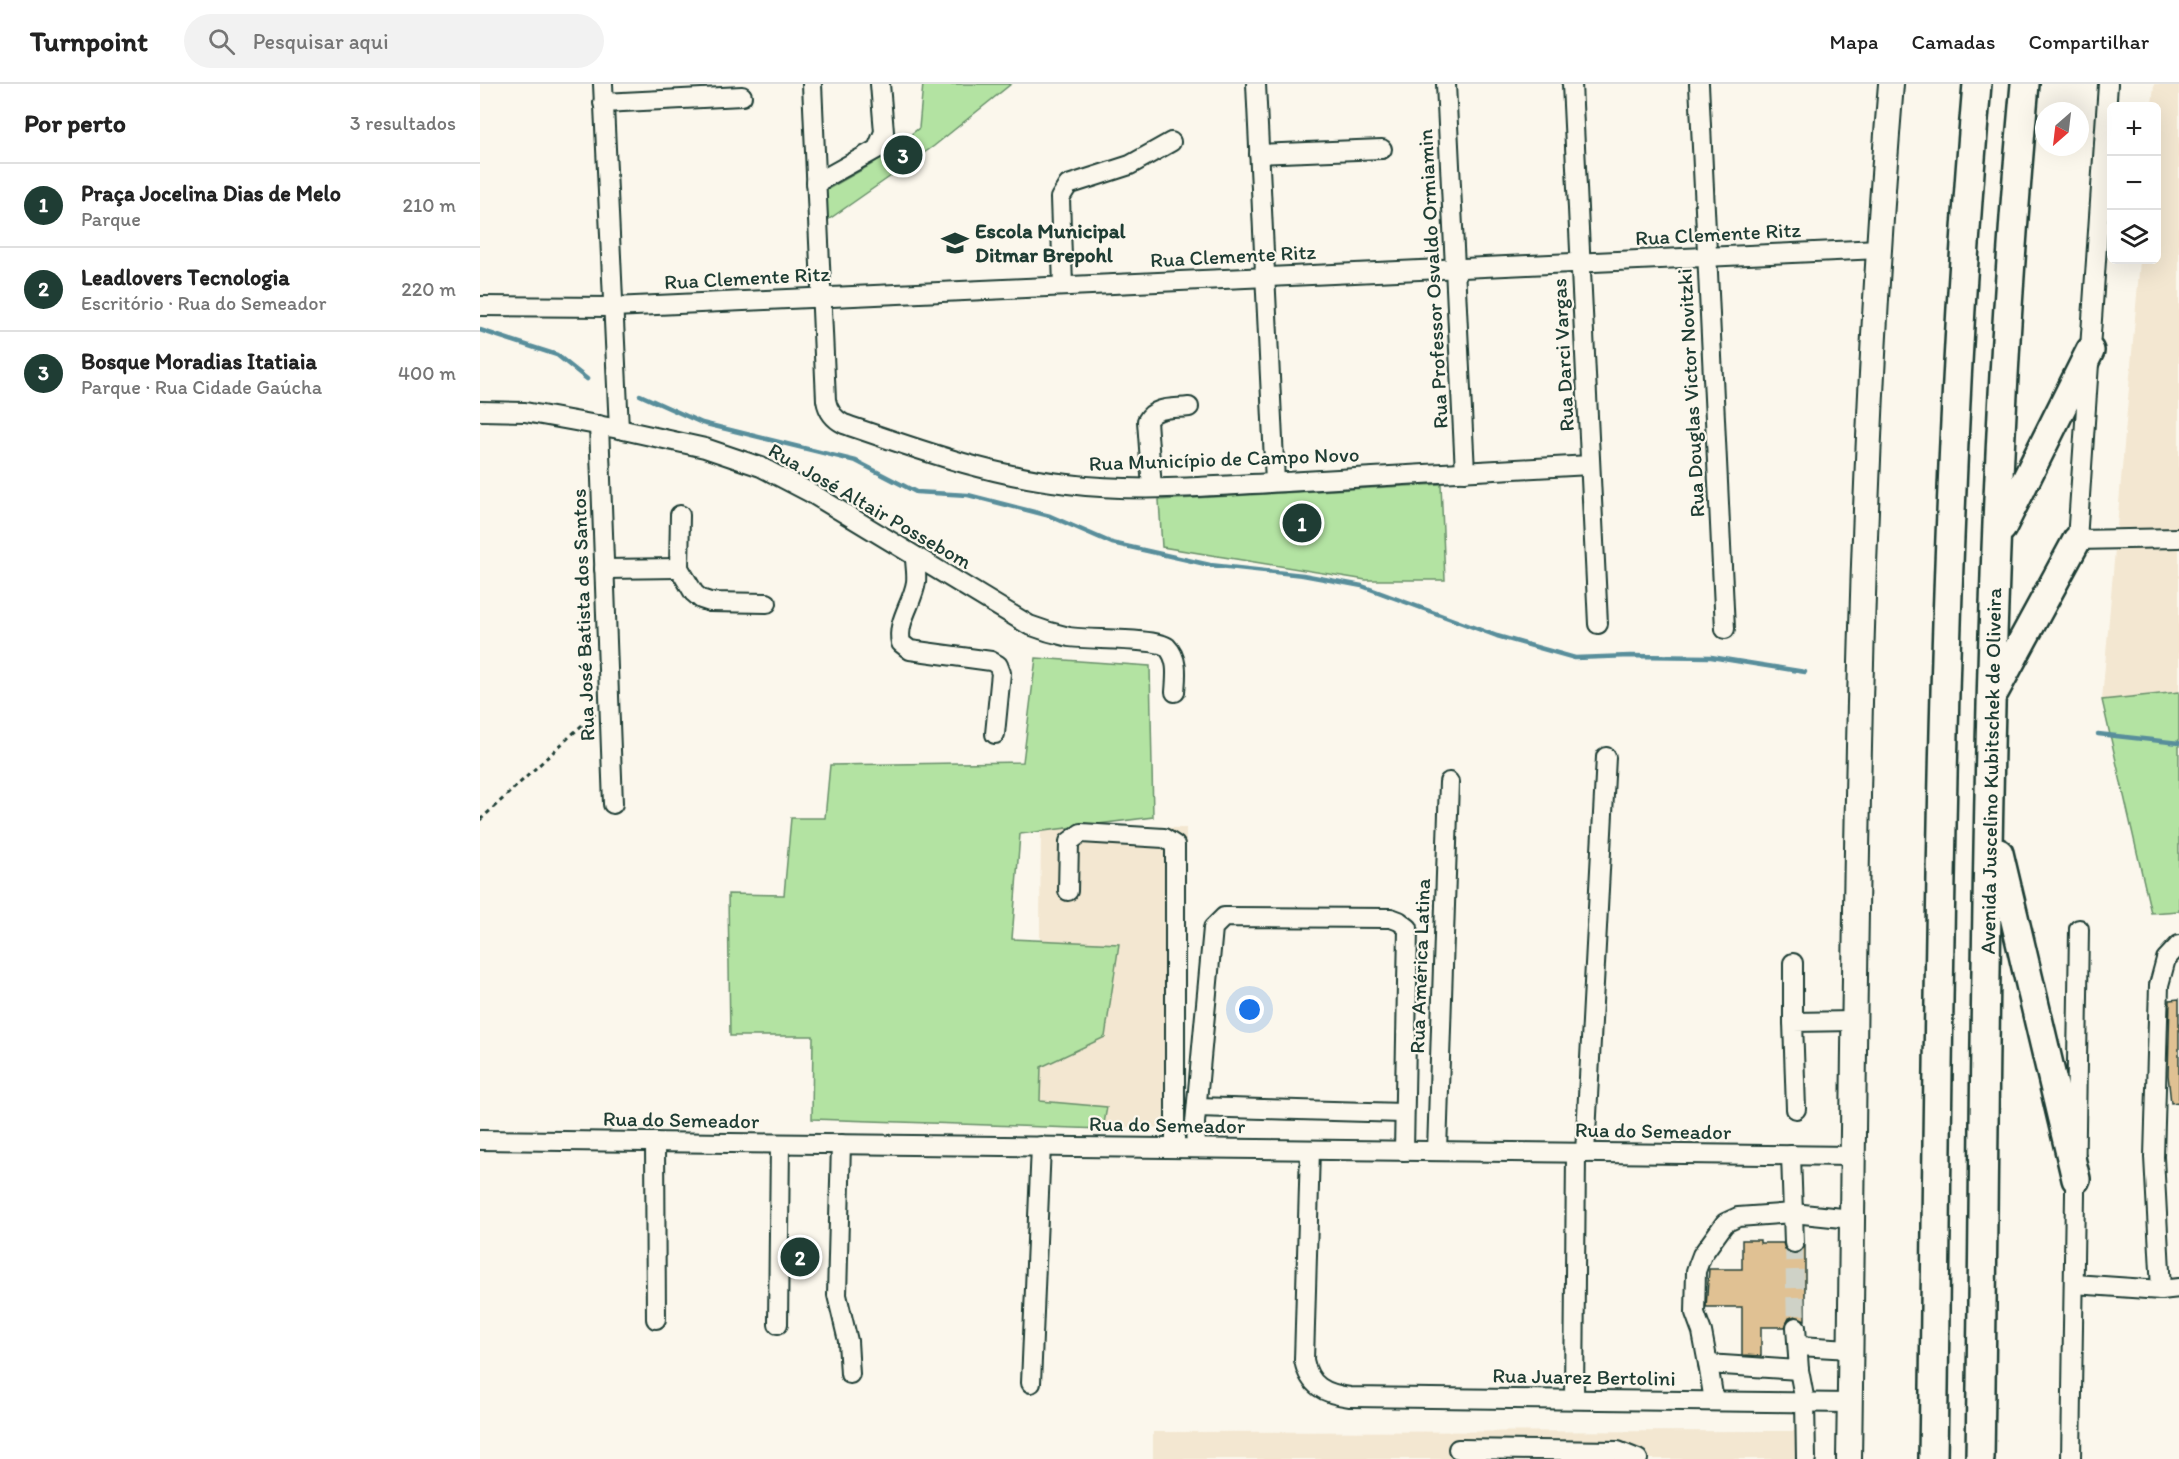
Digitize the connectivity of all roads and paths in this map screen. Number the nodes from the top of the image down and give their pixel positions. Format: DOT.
graph roads {
  1 [pos="603,84"];
  2 [pos="812,84"];
  3 [pos="880,84"];
  4 [pos="1256,84"];
  5 [pos="1446,84"];
  6 [pos="1572,84"];
  7 [pos="1699,84"];
  8 [pos="1891,84"];
  9 [pos="1977,84"];
  10 [pos="2025,84"];
  11 [pos="2108,84"];
  12 [pos="742,96"];
  13 [pos="603,103"];
  14 [pos="1171,142"];
  15 [pos="1382,149"];
  16 [pos="1259,154"];
  17 [pos="816,183"];
  18 [pos="1879,249"];
  19 [pos="1707,257"];
  20 [pos="1581,263"];
  21 [pos="1455,268"];
  22 [pos="1265,277"];
  23 [pos="1063,286"];
  24 [pos="822,297"];
  25 [pos="480,306"];
  26 [pos="613,307"];
  27 [pos="2090,351"];
  28 [pos="1189,407"];
  29 [pos="480,411"];
  30 [pos="599,425"];
  31 [pos="619,429"];
  32 [pos="1590,465"];
  33 [pos="1465,472"];
  34 [pos="1275,482"];
  35 [pos="1152,488"];
  36 [pos="680,515"];
  37 [pos="1997,537"];
  38 [pos="2179,538"];
  39 [pos="2077,540"];
  40 [pos="915,557"];
  41 [pos="679,568"];
  42 [pos="604,569"];
  43 [pos="767,603"];
  44 [pos="1598,624"];
  45 [pos="1725,629"];
  46 [pos="1176,692"];
  47 [pos="1992,698"];
  48 [pos="609,700"];
  49 [pos="995,734"];
  50 [pos="1606,757"];
  51 [pos="1449,782"];
  52 [pos="613,804"];
  53 [pos="1989,813"];
  54 [pos="480,820"];
  55 [pos="1068,891"];
  56 [pos="2079,929"];
  57 [pos="2179,945"];
  58 [pos="1793,963"];
  59 [pos="1854,1021"];
  60 [pos="1793,1022"];
  61 [pos="1197,1107"];
  62 [pos="1796,1109"];
  63 [pos="1403,1113"];
  64 [pos="480,1140"];
  65 [pos="655,1142"];
  66 [pos="780,1144"];
  67 [pos="841,1144"];
  68 [pos="1041,1146"];
  69 [pos="1175,1148"];
  70 [pos="1196,1148"];
  71 [pos="1310,1150"];
  72 [pos="1404,1151"];
  73 [pos="1437,1151"];
  74 [pos="1581,1153"];
  75 [pos="1791,1155"];
  76 [pos="1853,1156"];
  77 [pos="2076,1179"];
  78 [pos="1793,1213"];
  79 [pos="1852,1220"];
  80 [pos="1794,1243"];
  81 [pos="2074,1284"];
  82 [pos="2179,1288"];
  83 [pos="2161,1290"];
  84 [pos="656,1318"];
  85 [pos="778,1324"];
  86 [pos="1796,1327"];
  87 [pos="1799,1346"];
  88 [pos="1850,1350"];
  89 [pos="1708,1364"];
  90 [pos="1799,1370"];
  91 [pos="850,1374"];
  92 [pos="1031,1383"];
  93 [pos="1574,1400"];
  94 [pos="1714,1401"];
  95 [pos="1805,1402"];
  96 [pos="1850,1403"];
  97 [pos="1458,1449"];
  98 [pos="1638,1459"];
  99 [pos="1806,1459"];
  100 [pos="1849,1459"];
  101 [pos="1933,1459"];
  102 [pos="1980,1459"];
  103 [pos="2071,1459"];
  1 -- 13 [label="street"];
  2 -- 17 [label="street"];
  3 -- 17 [label="street"];
  4 -- 16 [label="street"];
  5 -- 21 [label="street, Rua Professor Osvaldo Ormiamin"];
  6 -- 20 [label="street, Rua Darci Vargas"];
  7 -- 19 [label="street, Rua Douglas Victor Novitzki"];
  8 -- 18 [label="main road"];
  9 -- 101 [label="highway"];
  10 -- 37 [label="highway, Avenida Juscelino Kubitschek de Oliveira"];
  11 -- 27 [label="street"];
  12 -- 13 [label="street"];
  13 -- 26 [label="street"];
  14 -- 23 [label="street"];
  15 -- 16 [label="street"];
  16 -- 22 [label="street"];
  17 -- 24 [label="street"];
  18 -- 19 [label="street, Rua Clemente Ritz"];
  18 -- 59 [label="main road"];
  19 -- 20 [label="street, Rua Clemente Ritz"];
  19 -- 45 [label="street, Rua Douglas Victor Novitzki"];
  20 -- 21 [label="street, Rua Clemente Ritz"];
  20 -- 32 [label="street, Rua Darci Vargas"];
  21 -- 22 [label="street, Rua Clemente Ritz"];
  21 -- 33 [label="street, Rua Professor Osvaldo Ormiamin"];
  22 -- 23 [label="street, Rua Clemente Ritz"];
  22 -- 34 [label="street"];
  23 -- 24 [label="street, Rua Clemente Ritz"];
  24 -- 26 [label="street, Rua Clemente Ritz"];
  24 -- 35 [label="street, Rua Município de Campo Novo"];
  25 -- 26 [label="street, Rua Clemente Ritz"];
  26 -- 31 [label="street"];
  27 -- 37 [label="highway"];
  27 -- 39 [label="street"];
  28 -- 35 [label="street"];
  29 -- 30 [label="street, Rua José Altair Possebom"];
  30 -- 31 [label="street, Rua José Altair Possebom"];
  30 -- 42 [label="street, Rua José Batista dos Santos"];
  31 -- 40 [label="street, Rua José Altair Possebom"];
  32 -- 33 [label="street, Rua Município de Campo Novo"];
  32 -- 44 [label="street, Rua Darci Vargas"];
  33 -- 34 [label="street, Rua Município de Campo Novo"];
  34 -- 35 [label="street, Rua Município de Campo Novo"];
  36 -- 41 [label="street"];
  37 -- 47 [label="highway, Avenida Juscelino Kubitschek de Oliveira"];
  38 -- 39 [label="street"];
  39 -- 47 [label="highway"];
  40 -- 46 [label="street, Rua José Altair Possebom"];
  40 -- 49 [label="street"];
  41 -- 42 [label="street"];
  41 -- 43 [label="street"];
  42 -- 48 [label="street, Rua José Batista dos Santos"];
  47 -- 53 [label="highway, Avenida Juscelino Kubitschek de Oliveira"];
  48 -- 52 [label="street, Rua José Batista dos Santos"];
  48 -- 54 [label="path"];
  50 -- 74 [label="street"];
  51 -- 73 [label="street, Rua América Latina"];
  53 -- 77 [label="highway"];
  53 -- 102 [label="highway, Avenida Juscelino Kubitschek de Oliveira"];
  55 -- 69 [label="street"];
  56 -- 77 [label="street"];
  57 -- 83 [label="street"];
  58 -- 60 [label="street"];
  59 -- 60 [label="street"];
  59 -- 76 [label="main road"];
  60 -- 62 [label="street"];
  61 -- 63 [label="street"];
  61 -- 63 [label="street"];
  61 -- 70 [label="street"];
  63 -- 72 [label="street"];
  64 -- 65 [label="street, Rua do Semeador"];
  65 -- 66 [label="street, Rua do Semeador"];
  65 -- 84 [label="street"];
  66 -- 67 [label="street, Rua do Semeador"];
  66 -- 85 [label="street"];
  67 -- 68 [label="street, Rua do Semeador"];
  67 -- 91 [label="street"];
  68 -- 69 [label="street, Rua do Semeador"];
  68 -- 92 [label="street"];
  69 -- 70 [label="street, Rua do Semeador"];
  70 -- 71 [label="street, Rua do Semeador"];
  71 -- 72 [label="street, Rua do Semeador"];
  71 -- 93 [label="street, Rua Juarez Bertolini"];
  72 -- 73 [label="street, Rua do Semeador"];
  73 -- 74 [label="street, Rua do Semeador"];
  74 -- 75 [label="street, Rua do Semeador"];
  74 -- 93 [label="street"];
  75 -- 76 [label="street, Rua do Semeador"];
  75 -- 78 [label="street"];
  76 -- 79 [label="main road"];
  77 -- 81 [label="street"];
  78 -- 79 [label="street"];
  78 -- 80 [label="street"];
  78 -- 89 [label="street"];
  79 -- 88 [label="main road"];
  81 -- 83 [label="street"];
  81 -- 103 [label="street"];
  82 -- 83 [label="street"];
  86 -- 87 [label="street"];
  87 -- 88 [label="street"];
  87 -- 90 [label="street"];
  88 -- 96 [label="main road"];
  89 -- 90 [label="street"];
  89 -- 94 [label="street"];
  90 -- 95 [label="street"];
  93 -- 94 [label="street, Rua Juarez Bertolini"];
  94 -- 95 [label="street, Rua Juarez Bertolini"];
  95 -- 96 [label="street, Rua Juarez Bertolini"];
  95 -- 99 [label="street"];
  96 -- 100 [label="main road"];
  97 -- 98 [label="street"];
}
